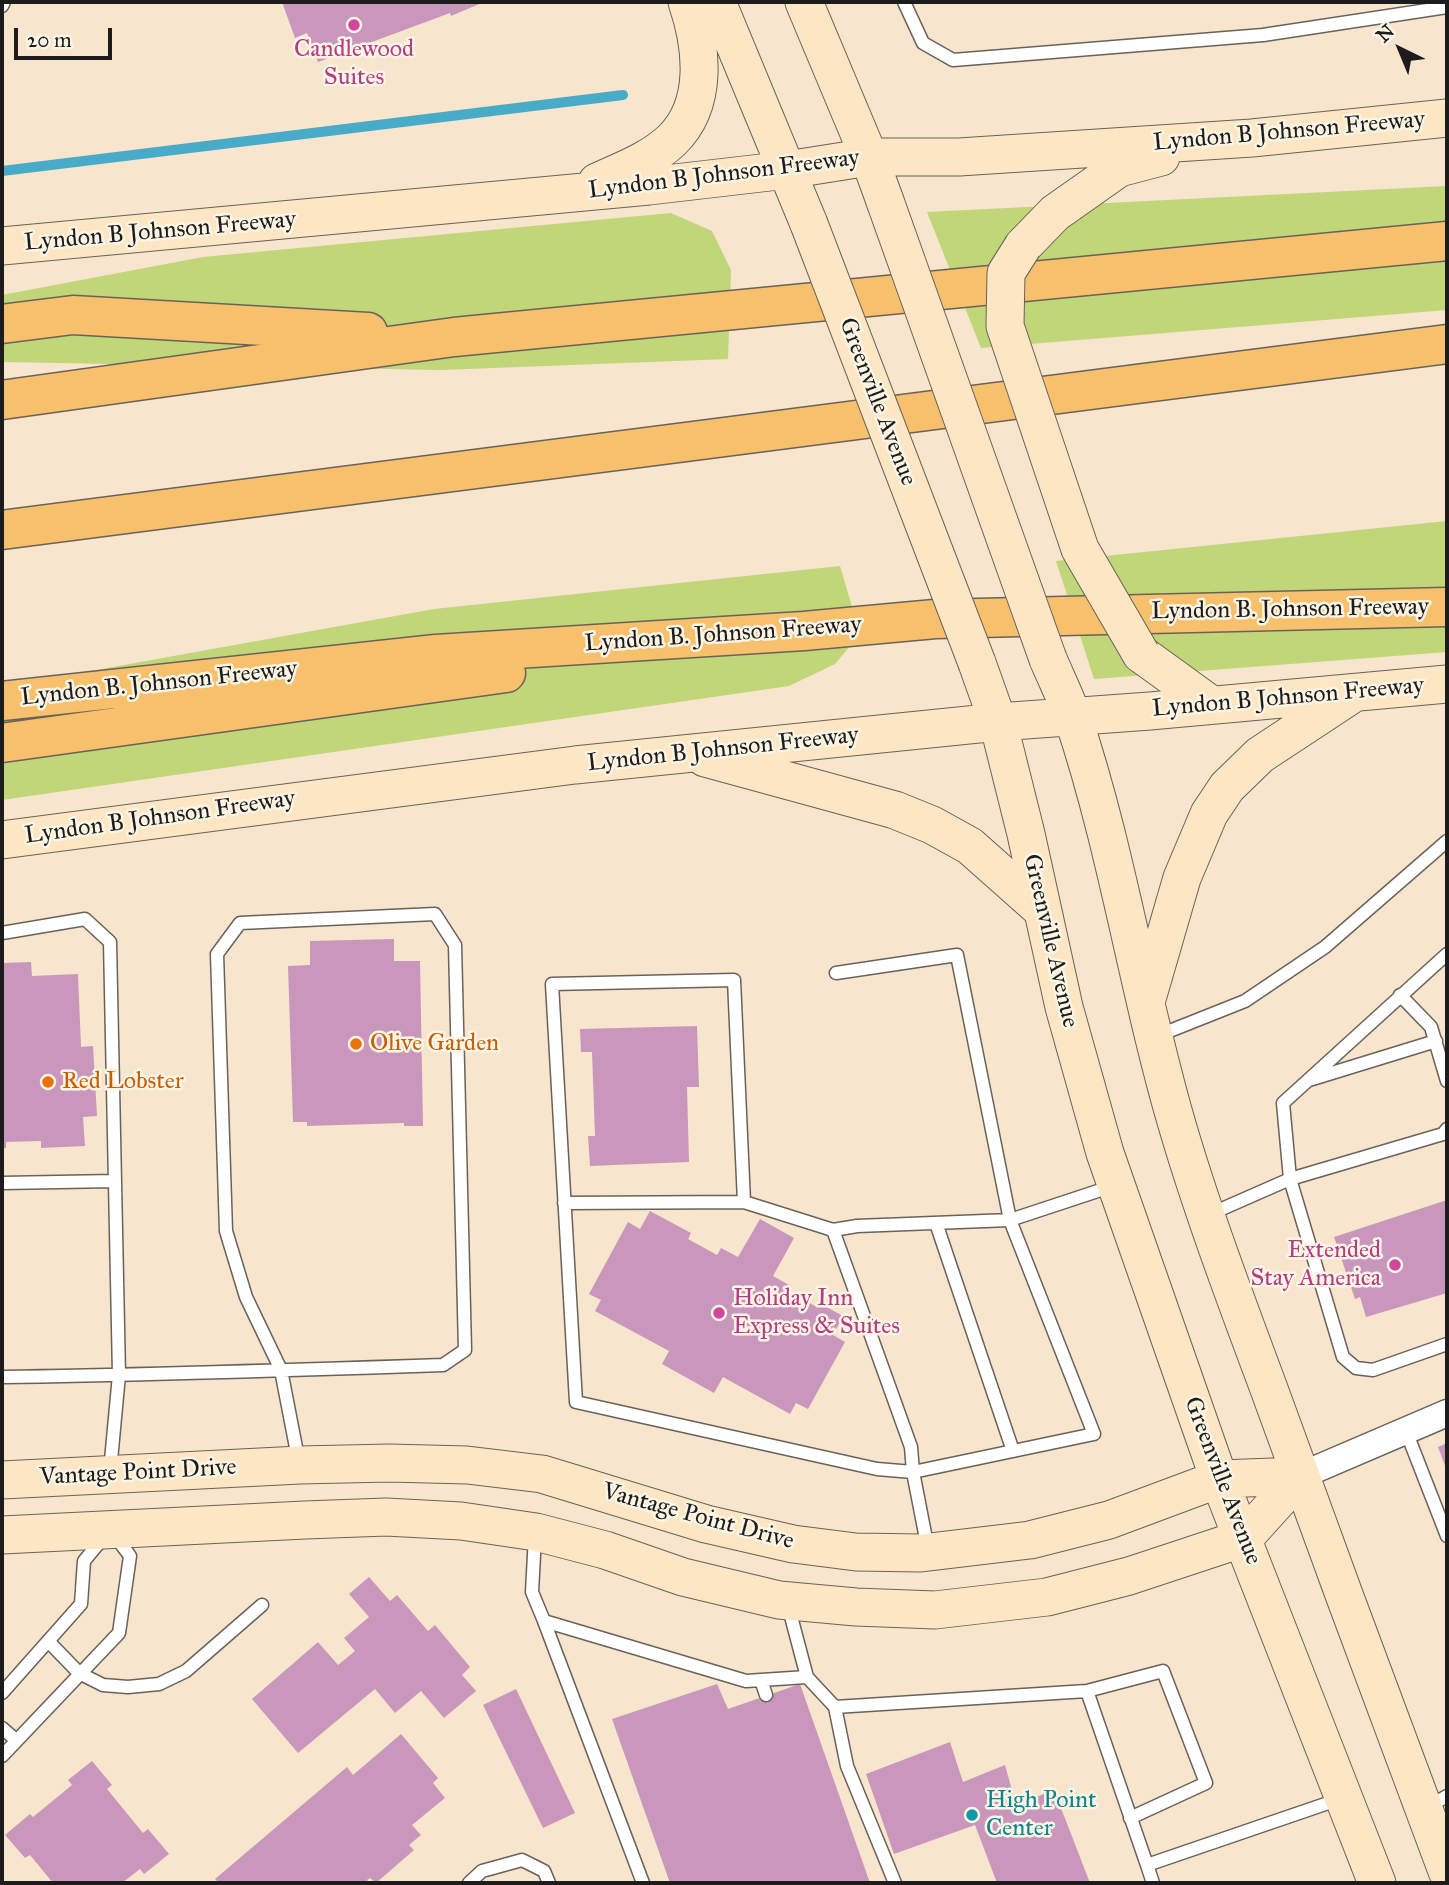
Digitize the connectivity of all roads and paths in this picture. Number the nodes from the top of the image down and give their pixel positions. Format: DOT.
graph roads {
  1 [pos="688,2"];
  2 [pos="717,2"];
  3 [pos="804,2"];
  4 [pos="904,2"];
  5 [pos="1447,7"];
  6 [pos="1447,118"];
  7 [pos="1226,139"];
  8 [pos="869,157"];
  9 [pos="787,170"];
  10 [pos="574,193"];
  11 [pos="1447,241"];
  12 [pos="2,246"];
  13 [pos="2,324"];
  14 [pos="453,337"];
  15 [pos="1447,344"];
  16 [pos="2,400"];
  17 [pos="2,530"];
  18 [pos="1447,607"];
  19 [pos="804,631"];
  20 [pos="1447,684"];
  21 [pos="1355,693"];
  22 [pos="2,701"];
  23 [pos="1210,704"];
  24 [pos="1072,715"];
  25 [pos="998,722"];
  26 [pos="2,743"];
  27 [pos="687,753"];
  28 [pos="2,840"];
  29 [pos="1447,841"];
  30 [pos="1041,909"];
  31 [pos="2,933"];
  32 [pos="1447,954"];
  33 [pos="836,973"];
  34 [pos="1400,996"];
  35 [pos="1149,1020"];
  36 [pos="1436,1041"];
  37 [pos="1306,1081"];
  38 [pos="1447,1081"];
  39 [pos="1447,1129"];
  40 [pos="1290,1179"];
  41 [pos="115,1181"];
  42 [pos="2,1183"];
  43 [pos="1116,1185"];
  44 [pos="744,1202"];
  45 [pos="564,1203"];
  46 [pos="1207,1216"];
  47 [pos="1010,1220"];
  48 [pos="936,1223"];
  49 [pos="832,1230"];
  50 [pos="1447,1344"];
  51 [pos="281,1370"];
  52 [pos="119,1375"];
  53 [pos="2,1377"];
  54 [pos="1447,1413"];
  55 [pos="1406,1431"];
  56 [pos="1013,1451"];
  57 [pos="300,1465"];
  58 [pos="913,1472"];
  59 [pos="110,1474"];
  60 [pos="542,1474"];
  61 [pos="1300,1476"];
  62 [pos="1219,1479"];
  63 [pos="2,1480"];
  64 [pos="110,1530"];
  65 [pos="536,1532"];
  66 [pos="2,1535"];
  67 [pos="1447,1536"];
  68 [pos="1244,1538"];
  69 [pos="929,1553"];
  70 [pos="787,1601"];
  71 [pos="262,1605"];
  72 [pos="544,1621"];
  73 [pos="48,1641"];
  74 [pos="79,1673"];
  75 [pos="807,1677"];
  76 [pos="761,1680"];
  77 [pos="1087,1691"];
  78 [pos="2,1693"];
  79 [pos="766,1695"];
  80 [pos="835,1707"];
  81 [pos="2,1728"];
  82 [pos="16,1740"];
  83 [pos="2,1756"];
  84 [pos="1343,1797"];
  85 [pos="1436,1803"];
  86 [pos="1130,1818"];
  87 [pos="1147,1865"];
  88 [pos="1447,1871"];
  89 [pos="469,1883"];
  90 [pos="549,1883"];
  91 [pos="643,1883"];
  92 [pos="895,1883"];
  93 [pos="1153,1883"];
  94 [pos="1377,1883"];
  1 -- 10 [label="main road"];
  2 -- 9 [label="main road, Greenville Avenue"];
  3 -- 8 [label="main road"];
  4 -- 5 [label="lane"];
  6 -- 7 [label="main road, Lyndon B Johnson Freeway"];
  7 -- 8 [label="main road, Lyndon B Johnson Freeway"];
  7 -- 23 [label="main road, bridge"];
  8 -- 9 [label="main road, Lyndon B Johnson Freeway"];
  8 -- 24 [label="main road, bridge"];
  9 -- 10 [label="main road, Lyndon B Johnson Freeway"];
  9 -- 25 [label="main road, Greenville Avenue, bridge"];
  10 -- 12 [label="main road, Lyndon B Johnson Freeway"];
  11 -- 14 [label="highway"];
  13 -- 14 [label="highway"];
  14 -- 16 [label="highway"];
  15 -- 17 [label="highway"];
  18 -- 19 [label="highway, Lyndon B. Johnson Freeway"];
  19 -- 22 [label="highway, Lyndon B. Johnson Freeway"];
  19 -- 26 [label="highway"];
  20 -- 21 [label="main road, Lyndon B Johnson Freeway"];
  21 -- 23 [label="main road, Lyndon B Johnson Freeway"];
  21 -- 35 [label="main road"];
  23 -- 24 [label="main road, Lyndon B Johnson Freeway"];
  24 -- 25 [label="main road, Lyndon B Johnson Freeway"];
  24 -- 35 [label="main road"];
  25 -- 27 [label="main road, Lyndon B Johnson Freeway"];
  25 -- 30 [label="main road, Greenville Avenue"];
  27 -- 28 [label="main road, Lyndon B Johnson Freeway"];
  27 -- 30 [label="main road"];
  29 -- 35 [label="lane"];
  30 -- 43 [label="main road, Greenville Avenue"];
  31 -- 41 [label="lane"];
  32 -- 34 [label="lane"];
  33 -- 47 [label="lane"];
  34 -- 36 [label="lane"];
  34 -- 37 [label="lane"];
  35 -- 46 [label="main road"];
  36 -- 37 [label="lane"];
  36 -- 38 [label="lane"];
  37 -- 40 [label="lane"];
  39 -- 40 [label="lane"];
  40 -- 46 [label="lane"];
  40 -- 50 [label="lane"];
  41 -- 42 [label="lane"];
  41 -- 52 [label="lane"];
  43 -- 47 [label="lane"];
  43 -- 62 [label="main road, Greenville Avenue"];
  44 -- 45 [label="lane"];
  44 -- 45 [label="lane"];
  44 -- 49 [label="lane"];
  45 -- 58 [label="lane"];
  46 -- 61 [label="main road"];
  47 -- 48 [label="lane"];
  47 -- 56 [label="lane"];
  48 -- 49 [label="lane"];
  48 -- 56 [label="lane"];
  49 -- 58 [label="lane"];
  51 -- 51 [label="lane"];
  51 -- 52 [label="lane"];
  51 -- 57 [label="lane"];
  52 -- 53 [label="lane"];
  52 -- 59 [label="lane"];
  54 -- 55 [label="street"];
  55 -- 61 [label="street"];
  55 -- 67 [label="lane"];
  56 -- 58 [label="lane"];
  57 -- 59 [label="main road, Vantage Point Drive"];
  57 -- 60 [label="main road, Vantage Point Drive"];
  58 -- 69 [label="lane"];
  59 -- 63 [label="main road, Vantage Point Drive"];
  59 -- 64 [label="main road"];
  60 -- 65 [label="main road"];
  60 -- 69 [label="main road, Vantage Point Drive"];
  61 -- 62 [label="main road, Vantage Point Drive"];
  61 -- 68 [label="main road"];
  61 -- 85 [label="main road"];
  62 -- 68 [label="main road, Greenville Avenue"];
  62 -- 69 [label="main road, Vantage Point Drive"];
  64 -- 65 [label="main road"];
  64 -- 66 [label="main road"];
  64 -- 73 [label="lane"];
  64 -- 74 [label="lane"];
  65 -- 70 [label="main road"];
  65 -- 72 [label="lane"];
  68 -- 70 [label="main road"];
  68 -- 84 [label="main road, Greenville Avenue"];
  70 -- 75 [label="lane"];
  71 -- 74 [label="lane"];
  72 -- 76 [label="lane"];
  72 -- 91 [label="lane"];
  73 -- 74 [label="lane"];
  73 -- 78 [label="lane"];
  74 -- 82 [label="lane"];
  75 -- 76 [label="lane"];
  75 -- 80 [label="lane"];
  76 -- 79 [label="lane"];
  77 -- 80 [label="lane"];
  77 -- 86 [label="lane"];
  77 -- 86 [label="lane"];
  80 -- 92 [label="lane"];
  81 -- 82 [label="lane"];
  82 -- 83 [label="lane"];
  84 -- 87 [label="lane"];
  84 -- 94 [label="main road, Greenville Avenue"];
  85 -- 88 [label="main road"];
  86 -- 87 [label="lane"];
  87 -- 93 [label="lane"];
  89 -- 90 [label="lane"];
}
